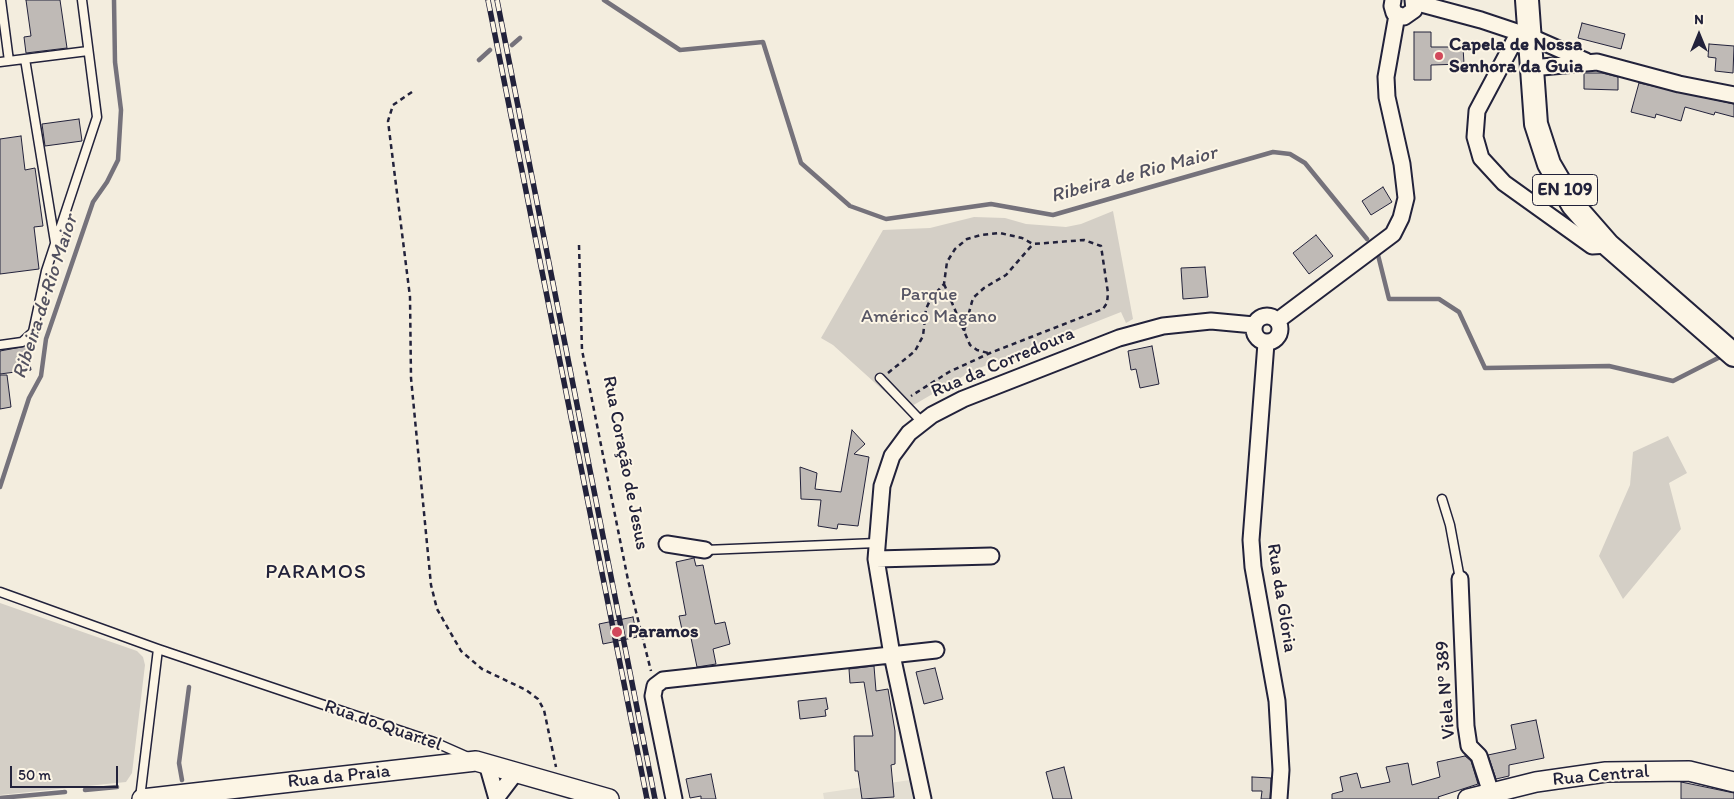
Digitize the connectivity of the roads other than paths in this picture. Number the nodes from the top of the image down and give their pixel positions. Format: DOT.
graph roads {
  1 [pos="1,0"];
  2 [pos="82,0"];
  3 [pos="1393,0"];
  4 [pos="1527,0"];
  5 [pos="1414,1"];
  6 [pos="1397,15"];
  7 [pos="1523,35"];
  8 [pos="88,50"];
  9 [pos="25,59"];
  10 [pos="9,61"];
  11 [pos="0,62"];
  12 [pos="1587,62"];
  13 [pos="1531,68"];
  14 [pos="1734,95"];
  15 [pos="55,243"];
  16 [pos="1608,245"];
  17 [pos="1277,321"];
  18 [pos="1254,325"];
  19 [pos="1266,342"];
  20 [pos="0,345"];
  21 [pos="1734,355"];
  22 [pos="880,378"];
  23 [pos="922,422"];
  24 [pos="1442,499"];
  25 [pos="877,543"];
  26 [pos="667,544"];
  27 [pos="705,550"];
  28 [pos="991,556"];
  29 [pos="876,559"];
  30 [pos="1460,579"];
  31 [pos="0,592"];
  32 [pos="158,649"];
  33 [pos="936,650"];
  34 [pos="892,655"];
  35 [pos="482,763"];
  36 [pos="516,772"];
  37 [pos="1734,782"];
  38 [pos="1491,793"];
  39 [pos="497,798"];
  40 [pos="141,799"];
  41 [pos="606,799"];
  42 [pos="674,799"];
  43 [pos="923,799"];
  44 [pos="1280,799"];
  45 [pos="1468,799"];
  1 -- 10 [label="lane"];
  2 -- 8 [label="lane"];
  3 -- 6 [label="street"];
  4 -- 7 [label="main road, EN 109"];
  5 -- 6 [label="street"];
  5 -- 7 [label="street"];
  6 -- 17 [label="street"];
  7 -- 12 [label="street"];
  7 -- 13 [label="main road, EN 109"];
  7 -- 16 [label="street"];
  8 -- 9 [label="lane"];
  8 -- 15 [label="lane"];
  9 -- 10 [label="lane"];
  9 -- 15 [label="lane"];
  10 -- 11 [label="lane"];
  12 -- 13 [label="street"];
  12 -- 14 [label="street"];
  13 -- 16 [label="main road, EN 109"];
  15 -- 20 [label="lane"];
  16 -- 21 [label="main road, EN 109"];
  17 -- 18 [label="street"];
  17 -- 19 [label="street"];
  18 -- 19 [label="street"];
  18 -- 23 [label="street, Rua da Corredoura"];
  19 -- 44 [label="street, Rua da Glória"];
  22 -- 23 [label="lane"];
  23 -- 25 [label="street, Rua da Corredoura"];
  24 -- 30 [label="lane"];
  25 -- 27 [label="lane"];
  25 -- 29 [label="street, Rua da Corredoura"];
  26 -- 27 [label="street"];
  28 -- 29 [label="street"];
  29 -- 34 [label="street, Rua da Corredoura"];
  30 -- 38 [label="street, Viela Nº 389"];
  31 -- 32 [label="lane, Rua do Quartel"];
  32 -- 35 [label="lane, Rua do Quartel"];
  32 -- 40 [label="lane"];
  33 -- 34 [label="street"];
  34 -- 42 [label="street"];
  34 -- 43 [label="street, Rua da Corredoura"];
  35 -- 36 [label="street, Rua do Quartel"];
  35 -- 39 [label="street"];
  35 -- 40 [label="street, Rua da Praia"];
  36 -- 39 [label="street"];
  36 -- 41 [label="street, Rua do Quartel"];
  37 -- 38 [label="street, Rua Central"];
  38 -- 45 [label="street, Rua Central"];
}
